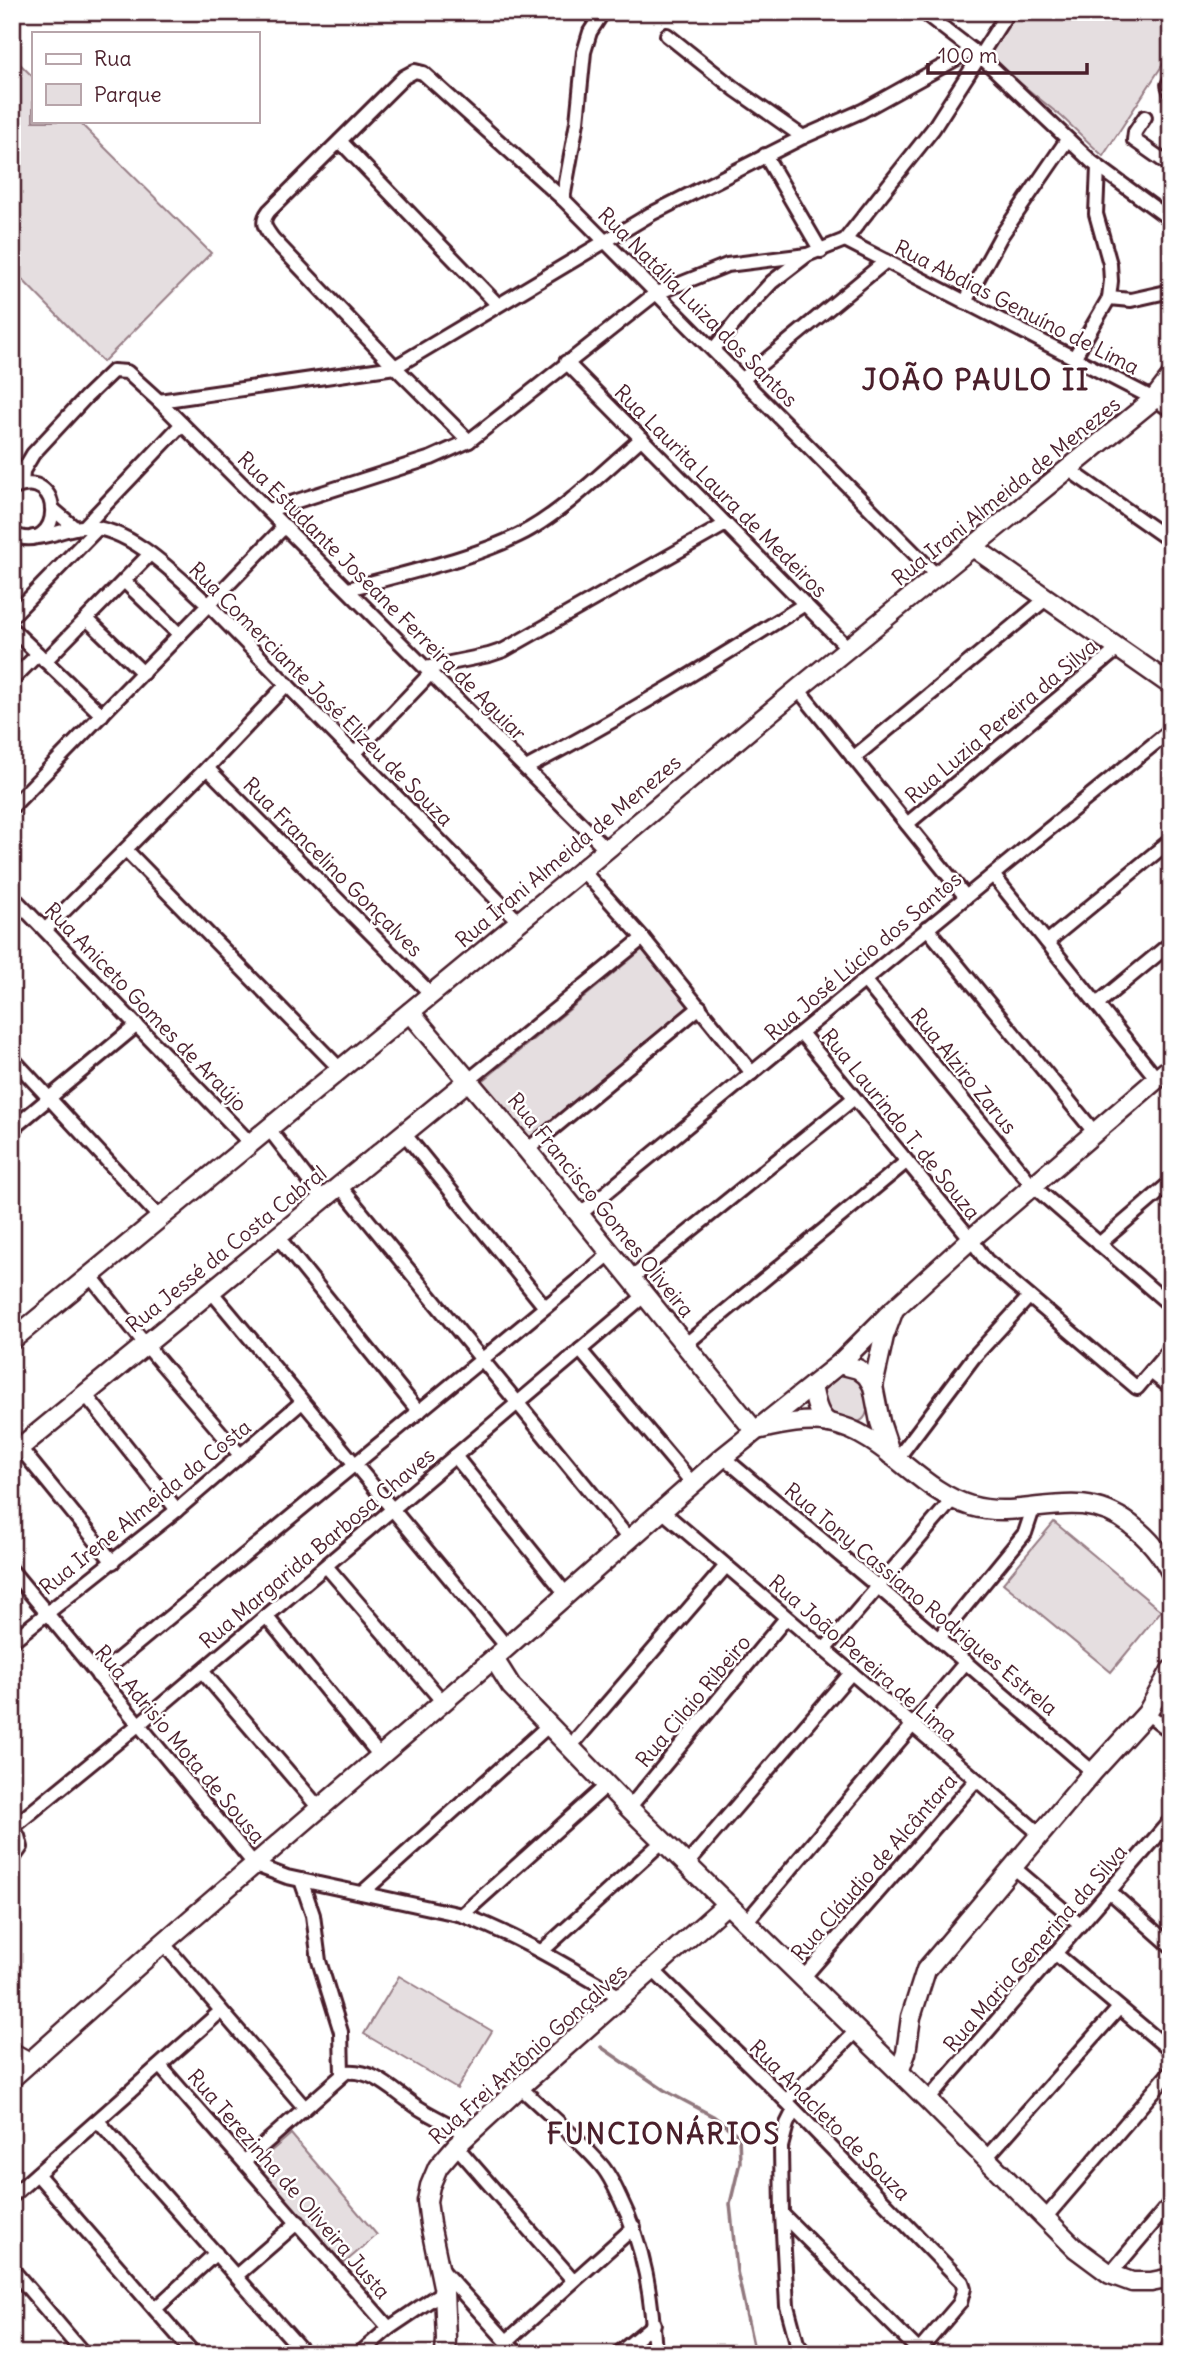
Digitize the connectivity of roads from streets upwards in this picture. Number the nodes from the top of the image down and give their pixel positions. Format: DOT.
graph roads {
  1 [pos="603,12"];
  2 [pos="923,12"];
  3 [pos="1008,12"];
  4 [pos="667,35"];
  5 [pos="976,53"];
  6 [pos="1171,79"];
  7 [pos="1171,94"];
  8 [pos="1145,117"];
  9 [pos="803,137"];
  10 [pos="1067,140"];
  11 [pos="340,141"];
  12 [pos="765,155"];
  13 [pos="1171,166"];
  14 [pos="1098,167"];
  15 [pos="563,199"];
  16 [pos="1171,220"];
  17 [pos="845,240"];
  18 [pos="604,241"];
  19 [pos="821,251"];
  20 [pos="807,255"];
  21 [pos="886,261"];
  22 [pos="1171,291"];
  23 [pos="655,294"];
  24 [pos="1109,298"];
  25 [pos="965,302"];
  26 [pos="497,304"];
  27 [pos="713,350"];
  28 [pos="1074,358"];
  29 [pos="566,362"];
  30 [pos="395,367"];
  31 [pos="1171,377"];
  32 [pos="743,379"];
  33 [pos="1154,399"];
  34 [pos="159,401"];
  35 [pos="1171,410"];
  36 [pos="182,424"];
  37 [pos="642,438"];
  38 [pos="469,441"];
  39 [pos="1068,469"];
  40 [pos="15,487"];
  41 [pos="54,510"];
  42 [pos="269,510"];
  43 [pos="726,524"];
  44 [pos="285,526"];
  45 [pos="86,527"];
  46 [pos="13,535"];
  47 [pos="33,537"];
  48 [pos="1171,541"];
  49 [pos="973,547"];
  50 [pos="150,554"];
  51 [pos="938,577"];
  52 [pos="124,581"];
  53 [pos="349,589"];
  54 [pos="1047,598"];
  55 [pos="805,604"];
  56 [pos="209,605"];
  57 [pos="12,617"];
  58 [pos="87,619"];
  59 [pos="12,629"];
  60 [pos="180,635"];
  61 [pos="848,648"];
  62 [pos="1119,648"];
  63 [pos="41,657"];
  64 [pos="429,671"];
  65 [pos="143,673"];
  66 [pos="12,680"];
  67 [pos="286,684"];
  68 [pos="1171,685"];
  69 [pos="798,689"];
  70 [pos="102,715"];
  71 [pos="1171,730"];
  72 [pos="354,754"];
  73 [pos="853,758"];
  74 [pos="207,768"];
  75 [pos="526,768"];
  76 [pos="12,807"];
  77 [pos="907,824"];
  78 [pos="1171,840"];
  79 [pos="126,850"];
  80 [pos="607,850"];
  81 [pos="582,870"];
  82 [pos="993,875"];
  83 [pos="965,895"];
  84 [pos="12,896"];
  85 [pos="519,922"];
  86 [pos="927,928"];
  87 [pos="46,930"];
  88 [pos="643,938"];
  89 [pos="1046,942"];
  90 [pos="1171,943"];
  91 [pos="865,981"];
  92 [pos="431,994"];
  93 [pos="1097,1004"];
  94 [pos="700,1007"];
  95 [pos="410,1012"];
  96 [pos="137,1025"];
  97 [pos="801,1033"];
  98 [pos="12,1058"];
  99 [pos="1171,1067"];
  100 [pos="340,1069"];
  101 [pos="752,1073"];
  102 [pos="1157,1079"];
  103 [pos="469,1080"];
  104 [pos="50,1097"];
  105 [pos="853,1099"];
  106 [pos="12,1129"];
  107 [pos="269,1129"];
  108 [pos="403,1132"];
  109 [pos="1095,1133"];
  110 [pos="251,1144"];
  111 [pos="527,1150"];
  112 [pos="906,1162"];
  113 [pos="1171,1182"];
  114 [pos="339,1185"];
  115 [pos="1033,1186"];
  116 [pos="323,1199"];
  117 [pos="580,1214"];
  118 [pos="160,1218"];
  119 [pos="277,1236"];
  120 [pos="971,1239"];
  121 [pos="1099,1244"];
  122 [pos="611,1253"];
  123 [pos="90,1275"];
  124 [pos="632,1278"];
  125 [pos="210,1290"];
  126 [pos="645,1295"];
  127 [pos="1029,1297"];
  128 [pos="1168,1299"];
  129 [pos="545,1307"];
  130 [pos="894,1309"];
  131 [pos="12,1340"];
  132 [pos="145,1344"];
  133 [pos="686,1344"];
  134 [pos="1171,1348"];
  135 [pos="580,1350"];
  136 [pos="481,1360"];
  137 [pos="839,1364"];
  138 [pos="1151,1372"];
  139 [pos="812,1386"];
  140 [pos="873,1387"];
  141 [pos="1171,1388"];
  142 [pos="85,1394"];
  143 [pos="302,1402"];
  144 [pos="517,1404"];
  145 [pos="876,1406"];
  146 [pos="419,1412"];
  147 [pos="829,1423"];
  148 [pos="847,1429"];
  149 [pos="754,1430"];
  150 [pos="16,1451"];
  151 [pos="240,1455"];
  152 [pos="455,1456"];
  153 [pos="723,1457"];
  154 [pos="894,1457"];
  155 [pos="355,1463"];
  156 [pos="693,1484"];
  157 [pos="953,1499"];
  158 [pos="1034,1506"];
  159 [pos="177,1510"];
  160 [pos="392,1510"];
  161 [pos="661,1510"];
  162 [pos="629,1539"];
  163 [pos="113,1562"];
  164 [pos="326,1566"];
  165 [pos="726,1566"];
  166 [pos="12,1571"];
  167 [pos="1171,1573"];
  168 [pos="877,1586"];
  169 [pos="566,1594"];
  170 [pos="46,1613"];
  171 [pos="266,1616"];
  172 [pos="786,1618"];
  173 [pos="939,1638"];
  174 [pos="12,1641"];
  175 [pos="824,1650"];
  176 [pos="500,1653"];
  177 [pos="966,1662"];
  178 [pos="1171,1670"];
  179 [pos="202,1671"];
  180 [pos="851,1673"];
  181 [pos="98,1676"];
  182 [pos="443,1702"];
  183 [pos="1147,1713"];
  184 [pos="138,1725"];
  185 [pos="548,1726"];
  186 [pos="913,1727"];
  187 [pos="1171,1732"];
  188 [pos="569,1748"];
  189 [pos="380,1756"];
  190 [pos="1093,1772"];
  191 [pos="976,1780"];
  192 [pos="607,1786"];
  193 [pos="319,1808"];
  194 [pos="629,1808"];
  195 [pos="1171,1821"];
  196 [pos="12,1828"];
  197 [pos="1040,1834"];
  198 [pos="662,1842"];
  199 [pos="12,1860"];
  200 [pos="255,1865"];
  201 [pos="686,1865"];
  202 [pos="1012,1866"];
  203 [pos="301,1880"];
  204 [pos="1109,1891"];
  205 [pos="362,1893"];
  206 [pos="727,1903"];
  207 [pos="462,1915"];
  208 [pos="746,1922"];
  209 [pos="1080,1924"];
  210 [pos="163,1943"];
  211 [pos="1170,1943"];
  212 [pos="542,1951"];
  213 [pos="1056,1954"];
  214 [pos="654,1971"];
  215 [pos="802,1979"];
  216 [pos="622,1998"];
  217 [pos="1119,2008"];
  218 [pos="221,2011"];
  219 [pos="856,2031"];
  220 [pos="12,2050"];
  221 [pos="1171,2051"];
  222 [pos="32,2061"];
  223 [pos="160,2066"];
  224 [pos="1171,2071"];
  225 [pos="899,2072"];
  226 [pos="342,2074"];
  227 [pos="12,2078"];
  228 [pos="520,2087"];
  229 [pos="928,2100"];
  230 [pos="790,2106"];
  231 [pos="305,2108"];
  232 [pos="98,2121"];
  233 [pos="462,2140"];
  234 [pos="986,2158"];
  235 [pos="245,2161"];
  236 [pos="37,2174"];
  237 [pos="12,2196"];
  238 [pos="1171,2202"];
  239 [pos="782,2214"];
  240 [pos="1044,2219"];
  241 [pos="298,2222"];
  242 [pos="634,2227"];
  243 [pos="216,2253"];
  244 [pos="437,2265"];
  245 [pos="12,2269"];
  246 [pos="1110,2274"];
  247 [pos="236,2276"];
  248 [pos="1171,2278"];
  249 [pos="573,2280"];
  250 [pos="444,2291"];
  251 [pos="155,2309"];
  252 [pos="653,2324"];
  253 [pos="389,2328"];
  254 [pos="507,2341"];
  255 [pos="920,2353"];
  256 [pos="84,2354"];
  257 [pos="194,2354"];
  258 [pos="305,2354"];
  259 [pos="359,2354"];
  260 [pos="445,2354"];
  261 [pos="518,2354"];
  262 [pos="618,2354"];
  263 [pos="655,2354"];
  264 [pos="805,2354"];
  1 -- 15 [label="street"];
  2 -- 5 [label="street"];
  3 -- 5 [label="street"];
  4 -- 9 [label="street"];
  5 -- 9 [label="street"];
  5 -- 10 [label="street"];
  5 -- 17 [label="street"];
  6 -- 7 [label="street"];
  8 -- 13 [label="street"];
  9 -- 12 [label="street"];
  10 -- 14 [label="street"];
  10 -- 25 [label="street"];
  11 -- 15 [label="street, Rua Natália Luiza dos Santos"];
  11 -- 26 [label="street"];
  11 -- 30 [label="street"];
  12 -- 18 [label="street"];
  12 -- 19 [label="street"];
  14 -- 16 [label="street"];
  14 -- 24 [label="street"];
  15 -- 18 [label="street, Rua Natália Luiza dos Santos"];
  17 -- 19 [label="street"];
  17 -- 21 [label="street, Rua Abdias Genuíno de Lima"];
  18 -- 23 [label="street, Rua Natália Luiza dos Santos"];
  18 -- 26 [label="street"];
  19 -- 20 [label="street"];
  20 -- 23 [label="street"];
  20 -- 27 [label="street"];
  21 -- 25 [label="street, Rua Abdias Genuíno de Lima"];
  21 -- 32 [label="street"];
  22 -- 24 [label="street"];
  23 -- 27 [label="street, Rua Natália Luiza dos Santos"];
  23 -- 29 [label="street"];
  24 -- 28 [label="street"];
  25 -- 28 [label="street, Rua Abdias Genuíno de Lima"];
  26 -- 30 [label="street"];
  27 -- 32 [label="street, Rua Natália Luiza dos Santos"];
  28 -- 33 [label="street, Rua Abdias Genuíno de Lima"];
  29 -- 37 [label="street, Rua Laurita Laura de Medeiros"];
  29 -- 38 [label="street"];
  30 -- 34 [label="street"];
  30 -- 38 [label="street"];
  31 -- 33 [label="street, Rua Irani Almeida de Menezes"];
  32 -- 51 [label="street, Rua Natália Luiza dos Santos"];
  33 -- 35 [label="street, Rua Abdias Genuíno de Lima"];
  33 -- 39 [label="street, Rua Irani Almeida de Menezes"];
  34 -- 36 [label="street, Rua Estudante Joseane Ferreira de Aguiar"];
  34 -- 40 [label="street, Rua Estudante Joseane Ferreira de Aguiar"];
  36 -- 42 [label="street, Rua Estudante Joseane Ferreira de Aguiar"];
  36 -- 45 [label="street"];
  37 -- 43 [label="street, Rua Laurita Laura de Medeiros"];
  37 -- 53 [label="street"];
  38 -- 42 [label="street"];
  39 -- 48 [label="street"];
  39 -- 49 [label="street, Rua Irani Almeida de Menezes"];
  40 -- 41 [label="street, Rua Comerciante José Elizeu de Souza"];
  41 -- 45 [label="street, Rua Comerciante José Elizeu de Souza"];
  41 -- 47 [label="street"];
  42 -- 44 [label="street, Rua Estudante Joseane Ferreira de Aguiar"];
  43 -- 55 [label="street, Rua Laurita Laura de Medeiros"];
  43 -- 64 [label="street"];
  44 -- 53 [label="street, Rua Estudante Joseane Ferreira de Aguiar"];
  44 -- 56 [label="street"];
  45 -- 47 [label="street"];
  45 -- 50 [label="street, Rua Comerciante José Elizeu de Souza"];
  45 -- 57 [label="street"];
  46 -- 47 [label="street"];
  49 -- 51 [label="street, Rua Irani Almeida de Menezes"];
  49 -- 54 [label="street"];
  50 -- 52 [label="street"];
  50 -- 56 [label="street, Rua Comerciante José Elizeu de Souza"];
  51 -- 61 [label="street, Rua Irani Almeida de Menezes"];
  52 -- 58 [label="street"];
  52 -- 60 [label="street"];
  53 -- 64 [label="street, Rua Estudante Joseane Ferreira de Aguiar"];
  54 -- 62 [label="street"];
  54 -- 73 [label="street"];
  55 -- 61 [label="street, Rua Laurita Laura de Medeiros"];
  55 -- 75 [label="street"];
  56 -- 60 [label="street"];
  56 -- 67 [label="street, Rua Comerciante José Elizeu de Souza"];
  58 -- 63 [label="street"];
  58 -- 65 [label="street"];
  59 -- 63 [label="street"];
  60 -- 65 [label="street"];
  61 -- 69 [label="street, Rua Irani Almeida de Menezes"];
  62 -- 68 [label="street"];
  62 -- 77 [label="street, Rua Luzia Pereira da Silva"];
  63 -- 66 [label="street"];
  63 -- 70 [label="street"];
  64 -- 72 [label="street"];
  64 -- 75 [label="street, Rua Estudante Joseane Ferreira de Aguiar"];
  65 -- 70 [label="street"];
  67 -- 72 [label="street, Rua Comerciante José Elizeu de Souza"];
  67 -- 74 [label="street"];
  69 -- 73 [label="street"];
  69 -- 80 [label="street, Rua Irani Almeida de Menezes"];
  70 -- 76 [label="street"];
  71 -- 82 [label="street, Rua José Lúcio dos Santos"];
  72 -- 85 [label="street, Rua Comerciante José Elizeu de Souza"];
  73 -- 77 [label="street"];
  74 -- 79 [label="street"];
  74 -- 92 [label="street, Rua Francelino Gonçalves"];
  75 -- 80 [label="street, Rua Estudante Joseane Ferreira de Aguiar"];
  77 -- 83 [label="street"];
  78 -- 89 [label="street"];
  79 -- 87 [label="street"];
  79 -- 100 [label="street"];
  80 -- 81 [label="street, Rua Irani Almeida de Menezes"];
  81 -- 85 [label="street, Rua Irani Almeida de Menezes"];
  81 -- 88 [label="street"];
  82 -- 83 [label="street, Rua José Lúcio dos Santos"];
  82 -- 89 [label="street"];
  83 -- 86 [label="street, Rua José Lúcio dos Santos"];
  84 -- 87 [label="street, Rua Aniceto Gomes de Araújo"];
  85 -- 92 [label="street, Rua Irani Almeida de Menezes"];
  86 -- 91 [label="street, Rua José Lúcio dos Santos"];
  86 -- 109 [label="street"];
  87 -- 96 [label="street, Rua Aniceto Gomes de Araújo"];
  88 -- 94 [label="street"];
  88 -- 103 [label="street"];
  89 -- 93 [label="street"];
  90 -- 93 [label="street"];
  91 -- 97 [label="street, Rua José Lúcio dos Santos"];
  91 -- 115 [label="street, Rua Alziro Zarus"];
  92 -- 95 [label="street, Rua Irani Almeida de Menezes"];
  93 -- 102 [label="street"];
  94 -- 101 [label="street"];
  94 -- 111 [label="street"];
  95 -- 100 [label="street, Rua Irani Almeida de Menezes"];
  95 -- 103 [label="street, Rua Francisco Gomes Oliveira"];
  96 -- 104 [label="street"];
  96 -- 110 [label="street, Rua Aniceto Gomes de Araújo"];
  97 -- 101 [label="street, Rua José Lúcio dos Santos"];
  97 -- 105 [label="street, Rua Laurindo T. de Souza"];
  98 -- 104 [label="street"];
  99 -- 102 [label="street"];
  100 -- 107 [label="street, Rua Irani Almeida de Menezes"];
  101 -- 117 [label="street, Rua José Lúcio dos Santos"];
  102 -- 109 [label="street"];
  103 -- 108 [label="street, Rua Jessé da Costa Cabral"];
  103 -- 111 [label="street, Rua Francisco Gomes Oliveira"];
  104 -- 106 [label="street"];
  104 -- 118 [label="street"];
  105 -- 112 [label="street, Rua Laurindo T. de Souza"];
  105 -- 124 [label="street"];
  107 -- 110 [label="street, Rua Irani Almeida de Menezes"];
  107 -- 116 [label="street"];
  108 -- 114 [label="street, Rua Jessé da Costa Cabral"];
  108 -- 129 [label="street"];
  109 -- 115 [label="street"];
  110 -- 118 [label="street, Rua Irani Almeida de Menezes"];
  111 -- 117 [label="street, Rua Francisco Gomes Oliveira"];
  112 -- 120 [label="street, Rua Laurindo T. de Souza"];
  112 -- 133 [label="street"];
  113 -- 121 [label="street"];
  114 -- 116 [label="street, Rua Jessé da Costa Cabral"];
  114 -- 136 [label="street"];
  115 -- 120 [label="street"];
  115 -- 121 [label="street, Rua Alziro Zarus"];
  116 -- 119 [label="street, Rua Jessé da Costa Cabral"];
  117 -- 122 [label="street, Rua Francisco Gomes Oliveira"];
  118 -- 123 [label="street, Rua Irani Almeida de Menezes"];
  119 -- 125 [label="street, Rua Jessé da Costa Cabral"];
  119 -- 146 [label="street"];
  120 -- 127 [label="street, Rua Laurindo T. de Souza"];
  120 -- 130 [label="street"];
  121 -- 128 [label="street, Rua Alziro Zarus"];
  122 -- 124 [label="street, Rua Francisco Gomes Oliveira"];
  122 -- 129 [label="street, Rua Margarida Barbosa Chaves"];
  123 -- 131 [label="street, Rua Irani Almeida de Menezes"];
  123 -- 132 [label="street"];
  124 -- 126 [label="street, Rua Francisco Gomes Oliveira"];
  125 -- 132 [label="street, Rua Jessé da Costa Cabral"];
  125 -- 143 [label="street"];
  126 -- 133 [label="street, Rua Francisco Gomes Oliveira"];
  126 -- 135 [label="street, Rua Margarida Barbosa Chaves"];
  127 -- 138 [label="street, Rua Laurindo T. de Souza"];
  127 -- 154 [label="street"];
  129 -- 136 [label="street, Rua Margarida Barbosa Chaves"];
  130 -- 137 [label="street"];
  130 -- 140 [label="street"];
  132 -- 142 [label="street, Rua Jessé da Costa Cabral"];
  132 -- 151 [label="street"];
  133 -- 149 [label="street, Rua Francisco Gomes Oliveira"];
  134 -- 138 [label="street"];
  135 -- 144 [label="street, Rua Margarida Barbosa Chaves"];
  135 -- 156 [label="street"];
  136 -- 144 [label="street"];
  136 -- 146 [label="street, Rua Margarida Barbosa Chaves"];
  137 -- 139 [label="street"];
  137 -- 140 [label="street"];
  138 -- 141 [label="street"];
  139 -- 147 [label="street"];
  139 -- 149 [label="street"];
  140 -- 145 [label="street"];
  142 -- 150 [label="street, Rua Jessé da Costa Cabral"];
  142 -- 159 [label="street"];
  143 -- 151 [label="street, Rua Irene Almeida da Costa"];
  143 -- 155 [label="street"];
  144 -- 152 [label="street, Rua Margarida Barbosa Chaves"];
  144 -- 162 [label="street"];
  145 -- 148 [label="street"];
  145 -- 154 [label="street"];
  146 -- 155 [label="street, Rua Margarida Barbosa Chaves"];
  147 -- 148 [label="street"];
  147 -- 149 [label="street"];
  148 -- 154 [label="street"];
  149 -- 153 [label="street"];
  150 -- 163 [label="street"];
  151 -- 159 [label="street, Rua Irene Almeida da Costa"];
  152 -- 160 [label="street, Rua Margarida Barbosa Chaves"];
  152 -- 169 [label="street"];
  153 -- 156 [label="street"];
  153 -- 168 [label="street, Rua Tony Cassiano Rodrigues Estrela"];
  154 -- 157 [label="street"];
  155 -- 160 [label="street"];
  155 -- 181 [label="street, Rua Margarida Barbosa Chaves"];
  156 -- 161 [label="street"];
  157 -- 158 [label="street"];
  157 -- 168 [label="street"];
  158 -- 167 [label="street"];
  158 -- 173 [label="street"];
  159 -- 163 [label="street, Rua Irene Almeida da Costa"];
  160 -- 164 [label="street, Rua Margarida Barbosa Chaves"];
  160 -- 176 [label="street"];
  161 -- 162 [label="street"];
  161 -- 165 [label="street, Rua João Pereira de Lima"];
  162 -- 169 [label="street"];
  163 -- 170 [label="street, Rua Irene Almeida da Costa"];
  164 -- 171 [label="street, Rua Margarida Barbosa Chaves"];
  164 -- 182 [label="street"];
  165 -- 172 [label="street, Rua João Pereira de Lima"];
  165 -- 188 [label="street"];
  166 -- 170 [label="street, Rua Adrisio Mota de Sousa"];
  168 -- 173 [label="street, Rua Tony Cassiano Rodrigues Estrela"];
  168 -- 175 [label="street"];
  169 -- 176 [label="street"];
  170 -- 174 [label="street, Rua Irene Almeida da Costa"];
  170 -- 181 [label="street, Rua Adrisio Mota de Sousa"];
  171 -- 179 [label="street, Rua Margarida Barbosa Chaves"];
  171 -- 189 [label="street"];
  172 -- 175 [label="street, Rua João Pereira de Lima"];
  172 -- 194 [label="street, Rua Cilaio Ribeiro"];
  173 -- 177 [label="street, Rua Tony Cassiano Rodrigues Estrela"];
  175 -- 180 [label="street, Rua João Pereira de Lima"];
  176 -- 182 [label="street"];
  176 -- 185 [label="street"];
  177 -- 186 [label="street"];
  177 -- 190 [label="street, Rua Tony Cassiano Rodrigues Estrela"];
  178 -- 183 [label="street"];
  179 -- 184 [label="street, Rua Margarida Barbosa Chaves"];
  179 -- 193 [label="street"];
  180 -- 186 [label="street, Rua João Pereira de Lima"];
  180 -- 201 [label="street"];
  181 -- 184 [label="street, Rua Adrisio Mota de Sousa"];
  182 -- 189 [label="street"];
  183 -- 187 [label="street"];
  183 -- 190 [label="street"];
  184 -- 196 [label="street, Rua Margarida Barbosa Chaves"];
  184 -- 200 [label="street, Rua Adrisio Mota de Sousa"];
  185 -- 188 [label="street"];
  185 -- 205 [label="street"];
  186 -- 191 [label="street, Rua João Pereira de Lima"];
  186 -- 208 [label="street"];
  188 -- 192 [label="street"];
  189 -- 193 [label="street"];
  190 -- 197 [label="street"];
  191 -- 197 [label="street, Rua João Pereira de Lima"];
  191 -- 215 [label="street, Rua Cláudio de Alcântara"];
  192 -- 194 [label="street"];
  192 -- 207 [label="street"];
  193 -- 200 [label="street"];
  194 -- 198 [label="street"];
  195 -- 204 [label="street, Rua Maria Generina da Silva"];
  196 -- 199 [label="street"];
  197 -- 202 [label="street"];
  198 -- 201 [label="street"];
  198 -- 212 [label="street"];
  200 -- 203 [label="street, Rua Adrisio Mota de Sousa"];
  200 -- 210 [label="street"];
  201 -- 206 [label="street"];
  202 -- 209 [label="street"];
  202 -- 225 [label="street"];
  203 -- 205 [label="street, Rua Adrisio Mota de Sousa"];
  203 -- 226 [label="street"];
  204 -- 209 [label="street, Rua Maria Generina da Silva"];
  204 -- 211 [label="street"];
  205 -- 207 [label="street, Rua Adrisio Mota de Sousa"];
  206 -- 208 [label="street"];
  206 -- 214 [label="street, Rua Frei Antônio Gonçalves"];
  207 -- 212 [label="street, Rua Adrisio Mota de Sousa"];
  208 -- 215 [label="street"];
  209 -- 213 [label="street, Rua Maria Generina da Silva"];
  210 -- 218 [label="street"];
  210 -- 222 [label="street"];
  212 -- 216 [label="street, Rua Adrisio Mota de Sousa"];
  213 -- 217 [label="street"];
  213 -- 229 [label="street, Rua Maria Generina da Silva"];
  214 -- 216 [label="street, Rua Frei Antônio Gonçalves"];
  214 -- 230 [label="street, Rua Anacleto de Souza"];
  215 -- 219 [label="street"];
  216 -- 228 [label="street, Rua Frei Antônio Gonçalves"];
  217 -- 221 [label="street"];
  217 -- 234 [label="street"];
  218 -- 223 [label="street"];
  218 -- 231 [label="street"];
  219 -- 225 [label="street"];
  219 -- 230 [label="street"];
  220 -- 222 [label="street"];
  222 -- 227 [label="street"];
  223 -- 232 [label="street"];
  223 -- 235 [label="street, Rua Terezinha de Oliveira Justa"];
  224 -- 240 [label="street"];
  225 -- 229 [label="street"];
  226 -- 231 [label="street"];
  226 -- 233 [label="street"];
  228 -- 233 [label="street, Rua Frei Antônio Gonçalves"];
  228 -- 242 [label="street"];
  229 -- 234 [label="street"];
  230 -- 239 [label="street"];
  230 -- 255 [label="street, Rua Anacleto de Souza"];
  231 -- 235 [label="street"];
  232 -- 236 [label="street"];
  232 -- 243 [label="street"];
  233 -- 244 [label="street, Rua Frei Antônio Gonçalves"];
  233 -- 249 [label="street"];
  234 -- 240 [label="street"];
  235 -- 241 [label="street, Rua Terezinha de Oliveira Justa"];
  236 -- 237 [label="street"];
  236 -- 251 [label="street"];
  238 -- 246 [label="street"];
  239 -- 255 [label="street"];
  239 -- 264 [label="street"];
  240 -- 246 [label="street"];
  241 -- 247 [label="street"];
  241 -- 253 [label="street, Rua Terezinha de Oliveira Justa"];
  242 -- 249 [label="street"];
  242 -- 252 [label="street"];
  243 -- 247 [label="street"];
  243 -- 251 [label="street"];
  244 -- 250 [label="street, Rua Frei Antônio Gonçalves"];
  244 -- 254 [label="street"];
  245 -- 256 [label="street"];
  246 -- 248 [label="street"];
  247 -- 258 [label="street"];
  249 -- 254 [label="street"];
  250 -- 253 [label="street"];
  250 -- 260 [label="street, Rua Frei Antônio Gonçalves"];
  251 -- 257 [label="street"];
  252 -- 262 [label="street"];
  252 -- 263 [label="street"];
  253 -- 259 [label="street"];
  254 -- 261 [label="street"];
}
